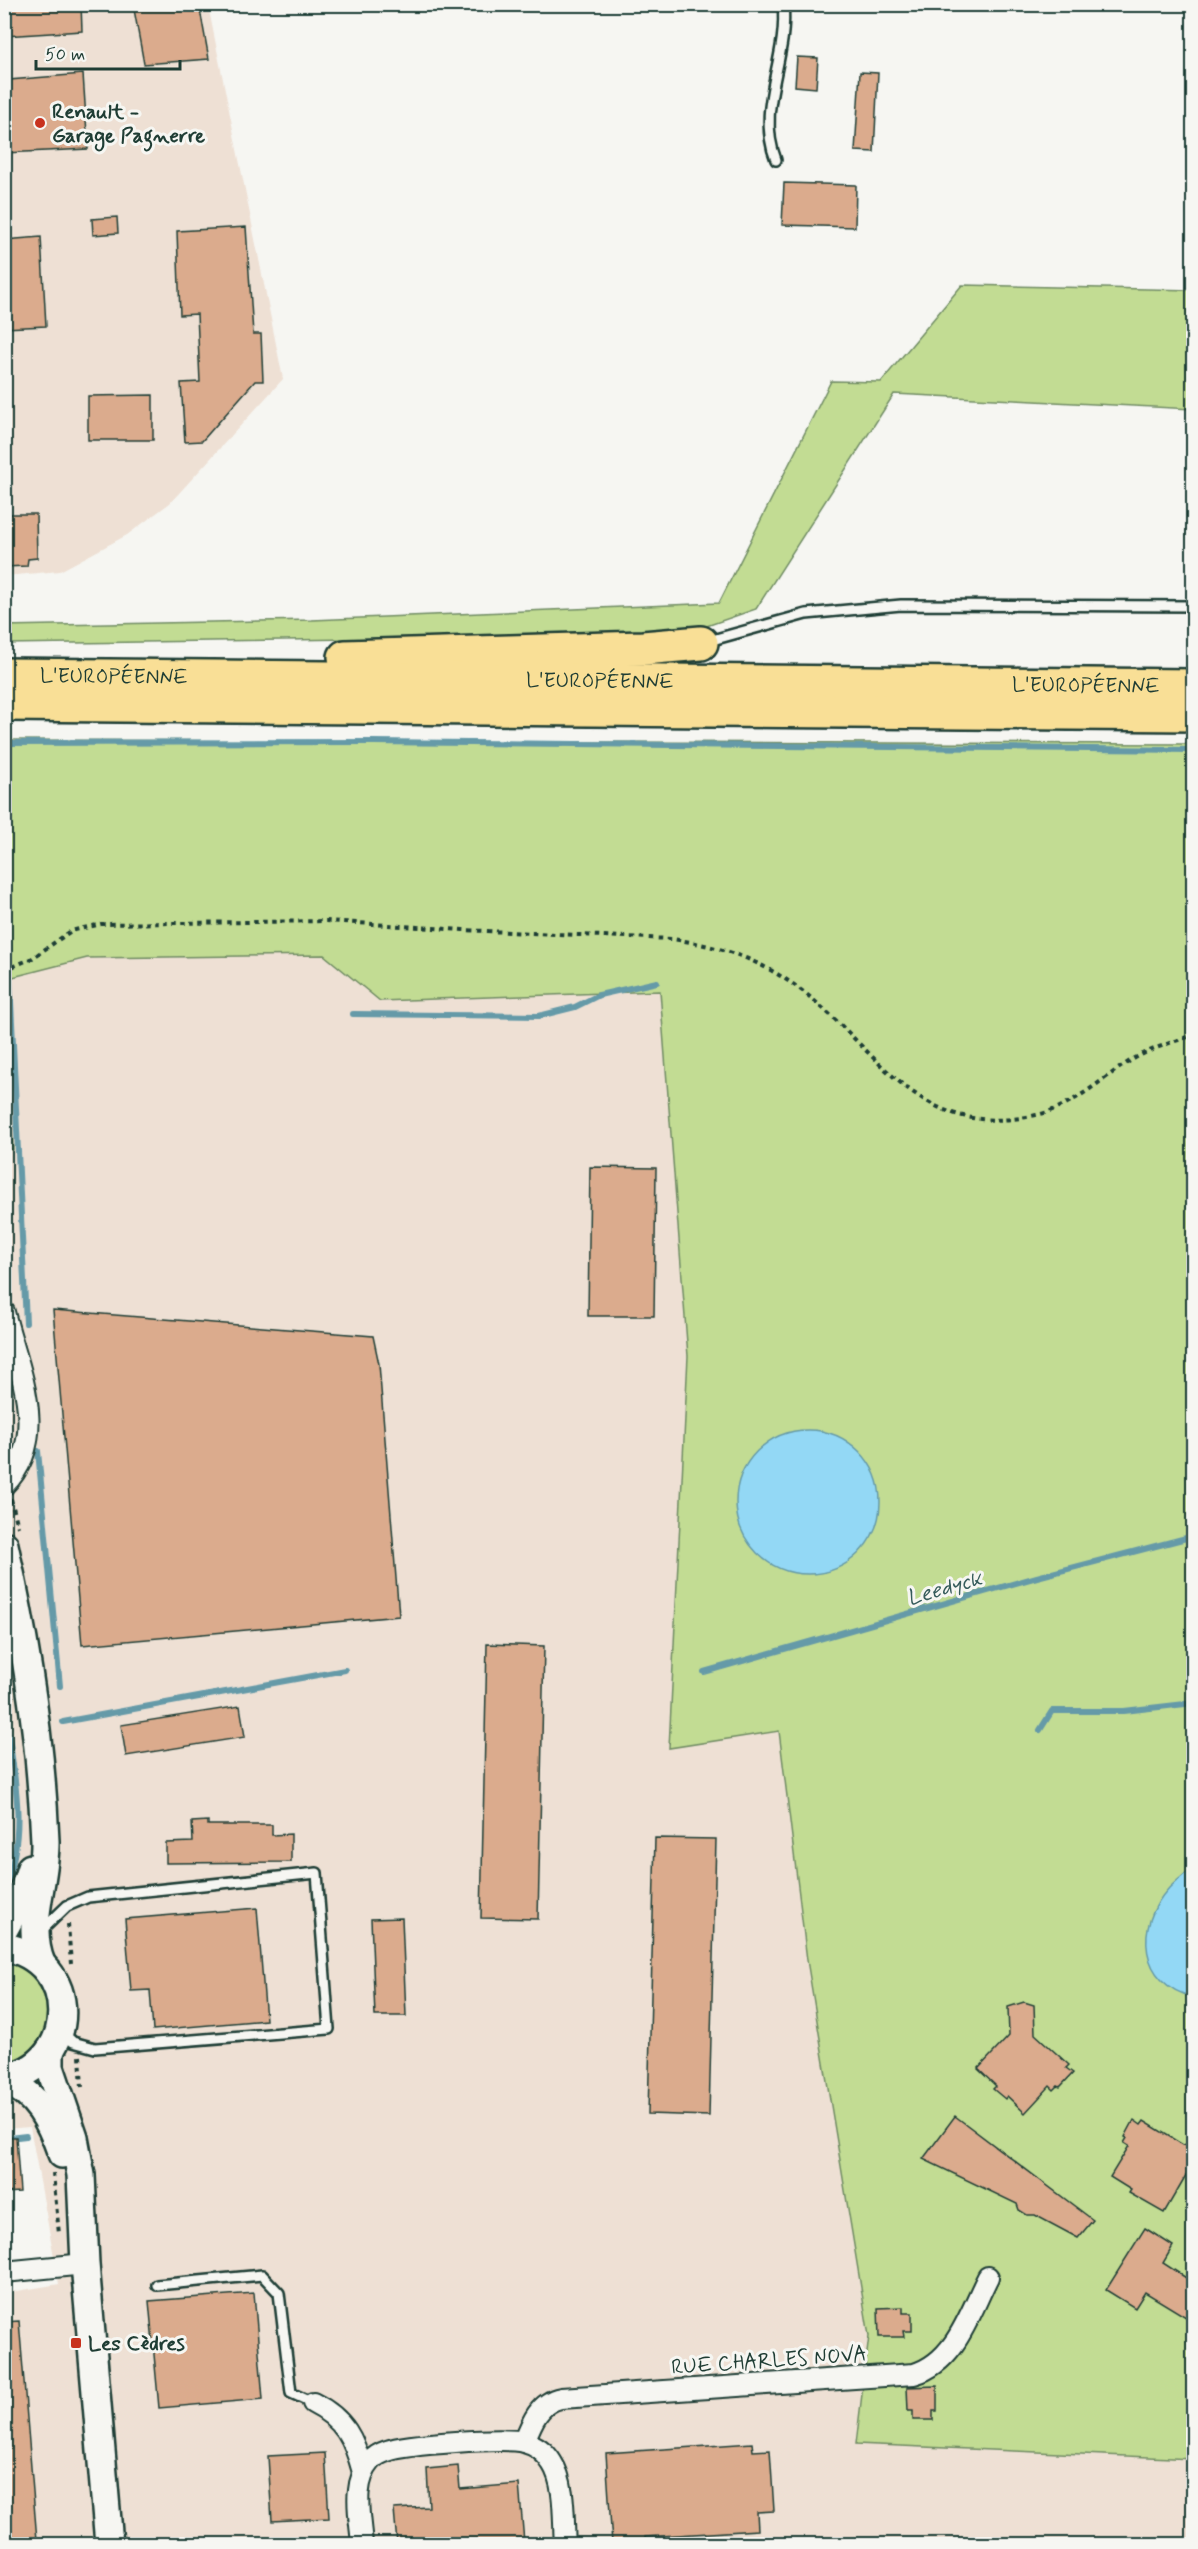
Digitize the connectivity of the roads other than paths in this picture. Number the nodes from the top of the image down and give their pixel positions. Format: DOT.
graph roads {
  1 [pos="783,4"];
  2 [pos="776,160"];
  3 [pos="1194,606"];
  4 [pos="701,643"];
  5 [pos="4,664"];
  6 [pos="4,675"];
  7 [pos="1194,686"];
  8 [pos="4,704"];
  9 [pos="1194,714"];
  10 [pos="4,1312"];
  11 [pos="4,1485"];
  12 [pos="4,1545"];
  13 [pos="43,1814"];
  14 [pos="4,1929"];
  15 [pos="4,1947"];
  16 [pos="37,1952"];
  17 [pos="55,2040"];
  18 [pos="4,2079"];
  19 [pos="84,2264"];
  20 [pos="4,2272"];
  21 [pos="988,2277"];
  22 [pos="157,2284"];
  23 [pos="313,2403"];
  24 [pos="524,2442"];
  25 [pos="363,2472"];
  26 [pos="109,2544"];
  27 [pos="362,2544"];
  28 [pos="565,2544"];
  1 -- 2 [label="lane"];
  3 -- 4 [label="lane"];
  4 -- 5 [label="highway"];
  6 -- 7 [label="highway, L'EUROPÉENNE"];
  8 -- 9 [label="highway, L'EUROPÉENNE"];
  10 -- 11 [label="street"];
  12 -- 13 [label="street"];
  13 -- 14 [label="street"];
  13 -- 16 [label="street"];
  15 -- 16 [label="street"];
  16 -- 17 [label="street"];
  16 -- 17 [label="lane"];
  17 -- 18 [label="street"];
  17 -- 19 [label="street"];
  18 -- 19 [label="street"];
  19 -- 20 [label="street"];
  19 -- 26 [label="street"];
  21 -- 24 [label="street, RUE CHARLES NOVA"];
  22 -- 23 [label="lane"];
  23 -- 25 [label="street"];
  24 -- 25 [label="street"];
  24 -- 28 [label="street"];
  25 -- 27 [label="street"];
}
